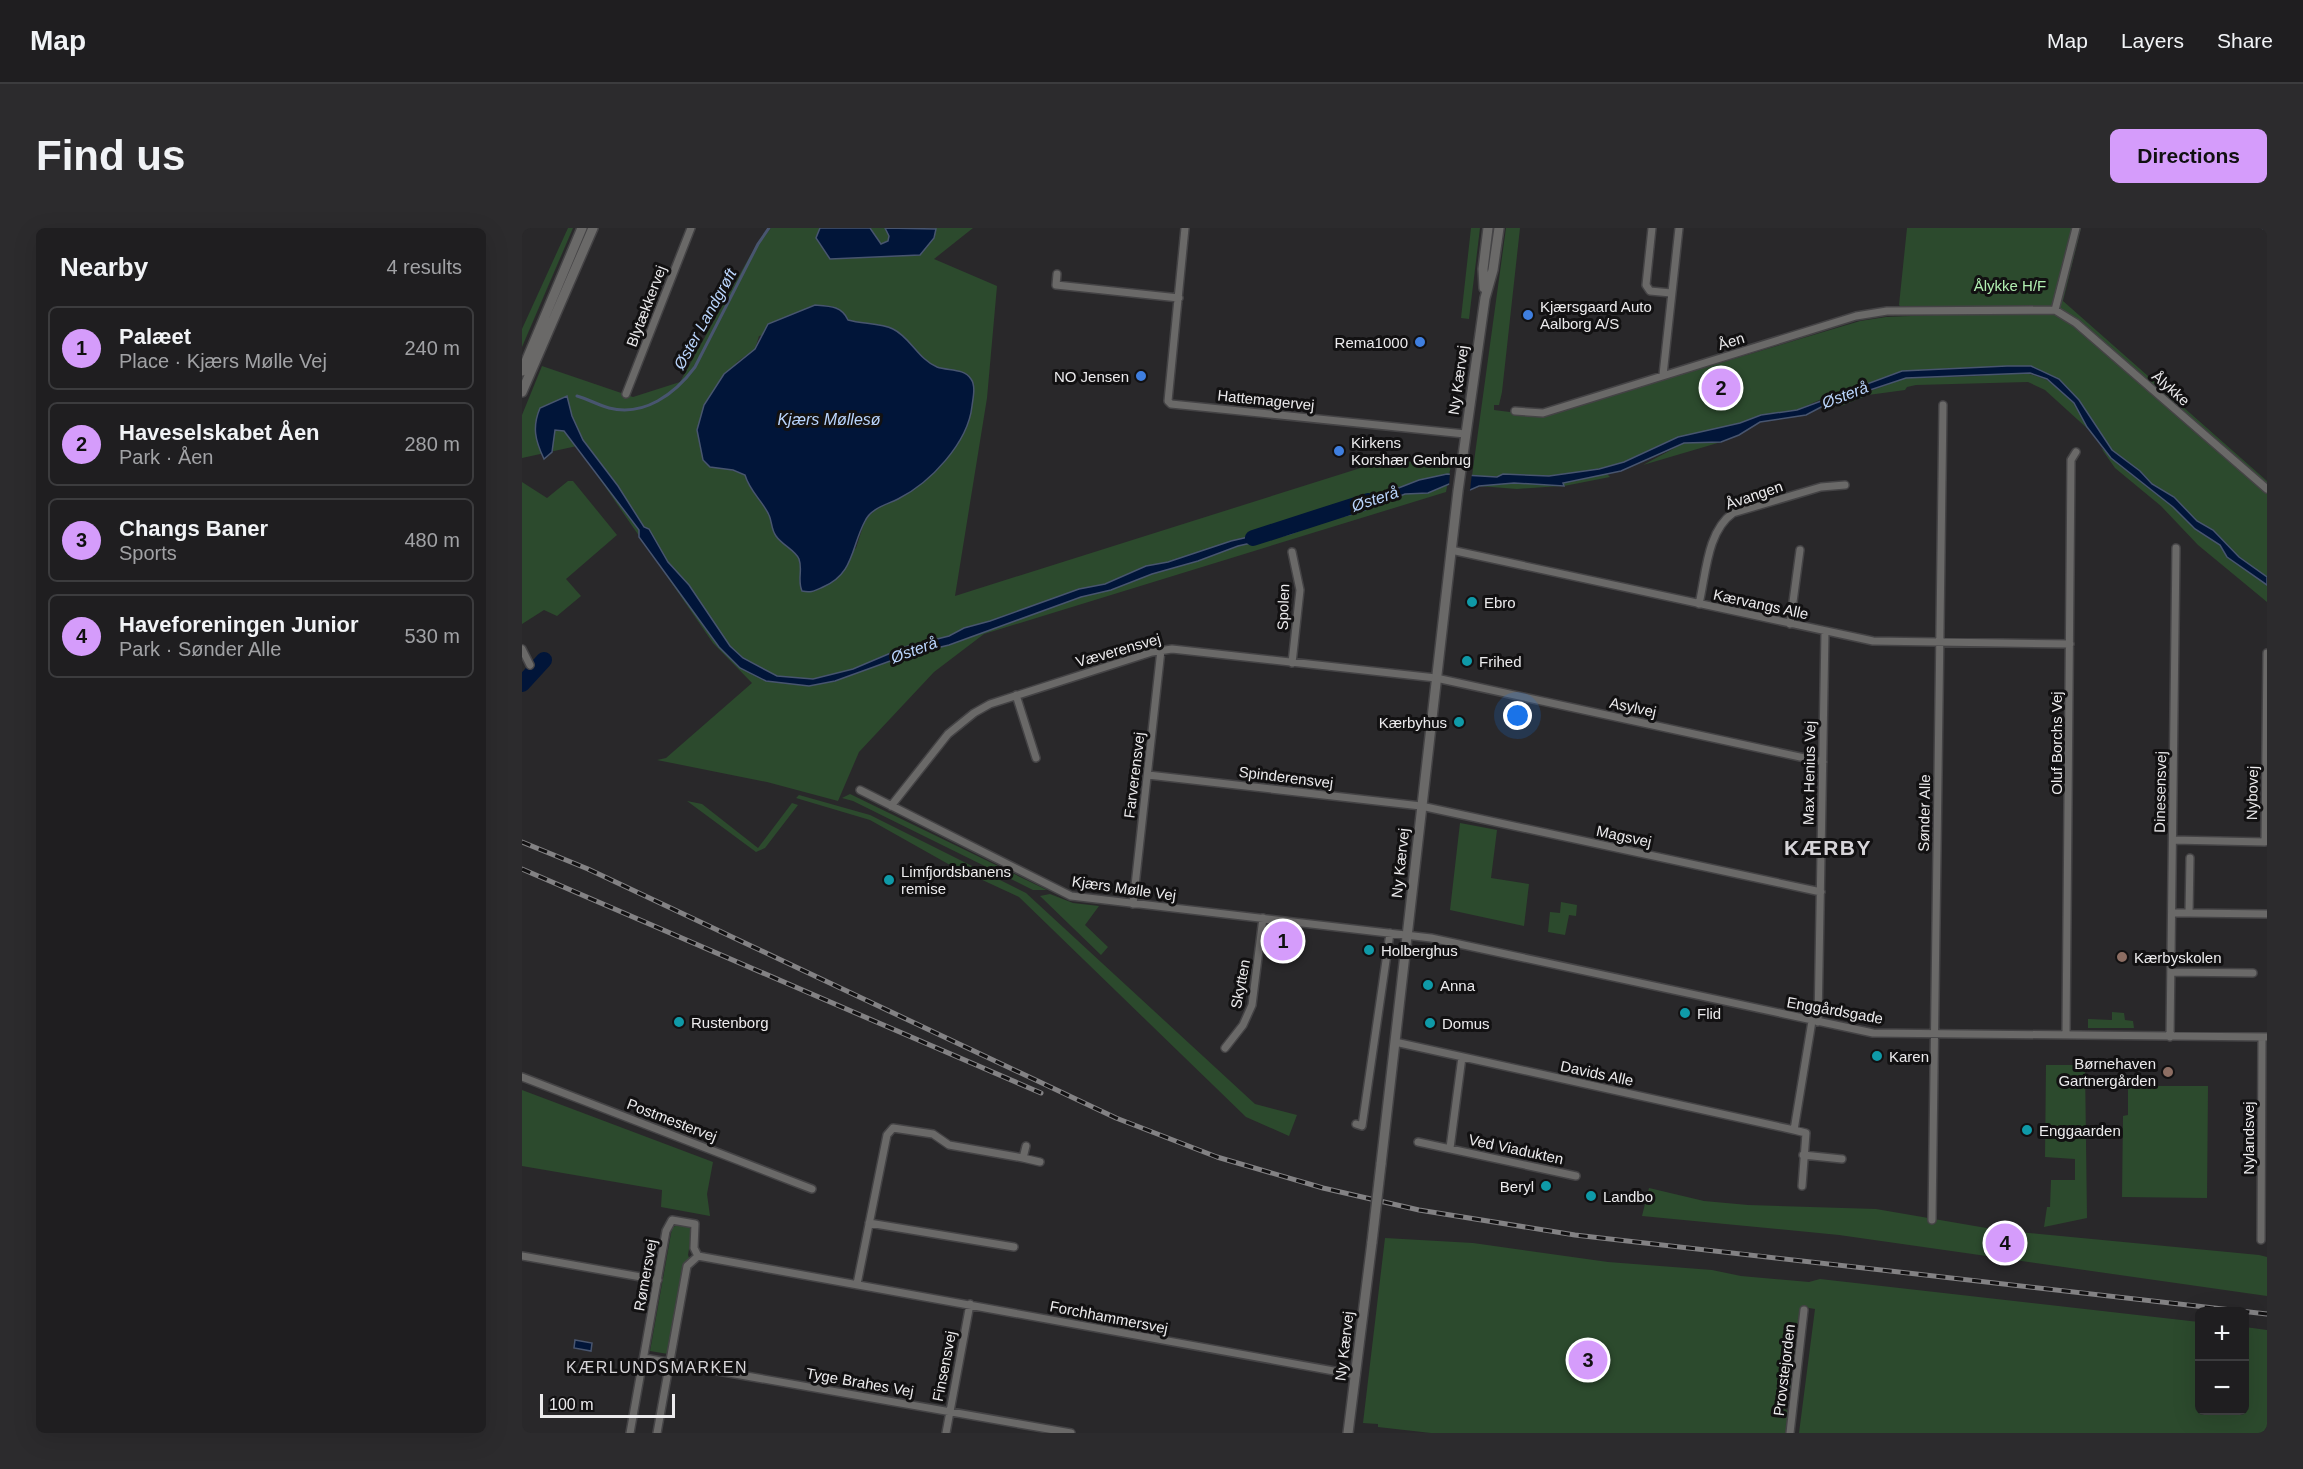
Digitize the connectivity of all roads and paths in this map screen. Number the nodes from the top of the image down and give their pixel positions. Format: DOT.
graph roads {
  1 [pos="582,228"];
  2 [pos="593,228"];
  3 [pos="691,228"];
  4 [pos="1185,228"];
  5 [pos="1488,228"];
  6 [pos="1499,228"];
  7 [pos="1652,228"];
  8 [pos="1678,228"];
  9 [pos="2076,228"];
  10 [pos="1058,274"];
  11 [pos="1671,293"];
  12 [pos="1179,298"];
  13 [pos="1485,298"];
  14 [pos="2055,310"];
  15 [pos="522,371"];
  16 [pos="1663,375"];
  17 [pos="522,392"];
  18 [pos="626,394"];
  19 [pos="1943,405"];
  20 [pos="1515,411"];
  21 [pos="1465,434"];
  22 [pos="2076,452"];
  23 [pos="1845,485"];
  24 [pos="2267,489"];
  25 [pos="2176,548"];
  26 [pos="1451,550"];
  27 [pos="1800,550"];
  28 [pos="1292,552"];
  29 [pos="1699,604"];
  30 [pos="1790,624"];
  31 [pos="1825,632"];
  32 [pos="1940,642"];
  33 [pos="2070,644"];
  34 [pos="522,649"];
  35 [pos="1161,650"];
  36 [pos="2267,652"];
  37 [pos="1292,663"];
  38 [pos="530,665"];
  39 [pos="1436,678"];
  40 [pos="1016,695"];
  41 [pos="1036,758"];
  42 [pos="1823,762"];
  43 [pos="1148,775"];
  44 [pos="860,790"];
  45 [pos="891,806"];
  46 [pos="1421,806"];
  47 [pos="2173,840"];
  48 [pos="2190,858"];
  49 [pos="1821,892"];
  50 [pos="1133,904"];
  51 [pos="2172,913"];
  52 [pos="2189,913"];
  53 [pos="2267,914"];
  54 [pos="1263,918"];
  55 [pos="1390,933"];
  56 [pos="1407,935"];
  57 [pos="2171,972"];
  58 [pos="2253,973"];
  59 [pos="1815,1021"];
  60 [pos="1935,1034"];
  61 [pos="2066,1035"];
  62 [pos="2170,1037"];
  63 [pos="2265,1037"];
  64 [pos="1395,1042"];
  65 [pos="1226,1048"];
  66 [pos="1462,1057"];
  67 [pos="522,1077"];
  68 [pos="1356,1124"];
  69 [pos="1794,1130"];
  70 [pos="1418,1142"];
  71 [pos="1026,1146"];
  72 [pos="1450,1149"];
  73 [pos="1803,1155"];
  74 [pos="1023,1158"];
  75 [pos="1842,1159"];
  76 [pos="1040,1162"];
  77 [pos="1576,1176"];
  78 [pos="1802,1186"];
  79 [pos="812,1190"];
  80 [pos="1932,1221"];
  81 [pos="869,1223"];
  82 [pos="2261,1240"];
  83 [pos="1014,1247"];
  84 [pos="522,1256"];
  85 [pos="698,1256"];
  86 [pos="658,1280"];
  87 [pos="857,1284"];
  88 [pos="970,1304"];
  89 [pos="1804,1310"];
  90 [pos="644,1358"];
  91 [pos="670,1362"];
  92 [pos="1356,1375"];
  93 [pos="949,1411"];
  94 [pos="630,1433"];
  95 [pos="657,1433"];
  96 [pos="946,1433"];
  97 [pos="1071,1433"];
  98 [pos="1348,1433"];
  99 [pos="1790,1433"];
  1 -- 15 [label="street"];
  2 -- 17 [label="street"];
  3 -- 18 [label="street, Blytækkervej"];
  4 -- 12 [label="street, Hattemagervej"];
  5 -- 13 [label="street, Ny Kærvej"];
  6 -- 13 [label="street, Ny Kærvej"];
  7 -- 11 [label="street"];
  8 -- 11 [label="street"];
  9 -- 14 [label="street"];
  10 -- 12 [label="street"];
  11 -- 16 [label="street"];
  12 -- 21 [label="street, Hattemagervej"];
  13 -- 21 [label="street, Ny Kærvej"];
  14 -- 16 [label="street, Åen"];
  14 -- 24 [label="street, Ålykke"];
  16 -- 20 [label="street, Åen"];
  19 -- 32 [label="street, Sønder Alle"];
  21 -- 26 [label="street, Ny Kærvej"];
  22 -- 33 [label="street, Oluf Borchs Vej"];
  23 -- 29 [label="street, Åvangen"];
  25 -- 47 [label="street, Dinesensvej"];
  26 -- 29 [label="street, Kærvangs Alle"];
  26 -- 39 [label="street, Ny Kærvej"];
  27 -- 30 [label="street"];
  28 -- 37 [label="street, Spolen"];
  29 -- 30 [label="street, Kærvangs Alle"];
  30 -- 31 [label="street, Kærvangs Alle"];
  31 -- 32 [label="street, Kærvangs Alle"];
  31 -- 42 [label="street, Max Henius Vej"];
  32 -- 33 [label="street, Kærvangs Alle"];
  32 -- 60 [label="street, Sønder Alle"];
  33 -- 61 [label="street, Oluf Borchs Vej"];
  34 -- 38 [label="street"];
  35 -- 37 [label="street, Væverensvej"];
  35 -- 40 [label="street, Væverensvej"];
  35 -- 43 [label="street, Farverensvej"];
  36 -- 47 [label="street, Nybovej"];
  37 -- 39 [label="street, Væverensvej"];
  39 -- 42 [label="street, Asylvej"];
  39 -- 46 [label="street, Ny Kærvej"];
  40 -- 41 [label="street"];
  40 -- 45 [label="street, Væverensvej"];
  42 -- 49 [label="street, Max Henius Vej"];
  43 -- 46 [label="street, Spinderensvej"];
  43 -- 50 [label="street, Farverensvej"];
  44 -- 45 [label="street, Kjærs Mølle Vej"];
  45 -- 50 [label="street, Kjærs Mølle Vej"];
  46 -- 49 [label="street, Magsvej"];
  46 -- 56 [label="street, Ny Kærvej"];
  47 -- 51 [label="street, Dinesensvej"];
  48 -- 52 [label="street"];
  49 -- 59 [label="street, Max Henius Vej"];
  50 -- 54 [label="street, Kjærs Mølle Vej"];
  51 -- 52 [label="street"];
  51 -- 57 [label="street, Dinesensvej"];
  52 -- 53 [label="street"];
  54 -- 55 [label="street, Kjærs Mølle Vej"];
  54 -- 65 [label="street, Skytten"];
  55 -- 56 [label="street, Kjærs Mølle Vej"];
  55 -- 68 [label="street"];
  56 -- 59 [label="street, Enggårdsgade"];
  56 -- 64 [label="street, Ny Kærvej"];
  57 -- 58 [label="street"];
  57 -- 62 [label="street, Dinesensvej"];
  59 -- 60 [label="street, Enggårdsgade"];
  59 -- 69 [label="street"];
  60 -- 61 [label="street, Enggårdsgade"];
  60 -- 80 [label="street, Sønder Alle"];
  61 -- 62 [label="street, Enggårdsgade"];
  62 -- 63 [label="street, Enggårdsgade"];
  63 -- 82 [label="street, Nylandsvej"];
  64 -- 66 [label="street, Davids Alle"];
  64 -- 92 [label="street, Ny Kærvej, bridge"];
  66 -- 69 [label="street, Davids Alle"];
  66 -- 72 [label="street, Ved Viadukten"];
  67 -- 79 [label="street, Postmestervej"];
  69 -- 73 [label="street"];
  70 -- 72 [label="street, Ved Viadukten"];
  71 -- 74 [label="street"];
  72 -- 77 [label="street, Ved Viadukten"];
  73 -- 75 [label="street"];
  73 -- 78 [label="street"];
  74 -- 76 [label="street"];
  74 -- 81 [label="street"];
  81 -- 83 [label="street"];
  81 -- 87 [label="street"];
  84 -- 86 [label="street"];
  85 -- 86 [label="street, Rømersvej"];
  85 -- 87 [label="street, Forchhammersvej"];
  85 -- 91 [label="street"];
  86 -- 90 [label="street, Rømersvej"];
  87 -- 88 [label="street, Forchhammersvej"];
  88 -- 92 [label="street, Forchhammersvej"];
  88 -- 93 [label="street, Finsensvej"];
  89 -- 99 [label="street, Provstejorden"];
  90 -- 91 [label="street, Tyge Brahes Vej"];
  90 -- 94 [label="street, Rømersvej"];
  91 -- 93 [label="street, Tyge Brahes Vej"];
  91 -- 95 [label="street"];
  92 -- 98 [label="street, Ny Kærvej"];
  93 -- 96 [label="street, Finsensvej"];
  93 -- 97 [label="street, Tyge Brahes Vej"];
}
